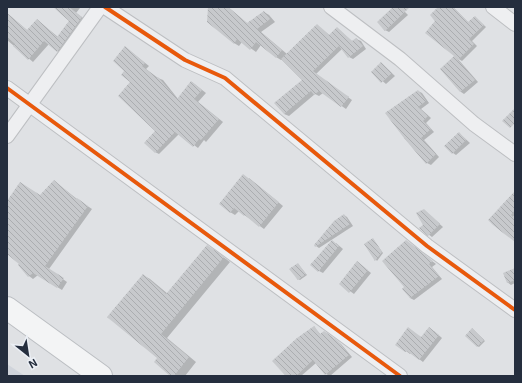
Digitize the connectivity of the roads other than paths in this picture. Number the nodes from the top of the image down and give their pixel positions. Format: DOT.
graph roads {
  1 [pos="100,7"];
  2 [pos="105,7"];
  3 [pos="331,7"];
  4 [pos="493,7"];
  5 [pos="515,24"];
  6 [pos="7,88"];
  7 [pos="30,104"];
  8 [pos="7,136"];
  9 [pos="515,154"];
  10 [pos="7,308"];
  11 [pos="515,310"];
  12 [pos="101,376"];
  13 [pos="400,376"];
  1 -- 7 [label="street"];
  2 -- 11 [label="street"];
  3 -- 9 [label="street"];
  4 -- 5 [label="street"];
  6 -- 7 [label="street"];
  7 -- 8 [label="street"];
  7 -- 13 [label="street"];
  10 -- 12 [label="main road"];
}
